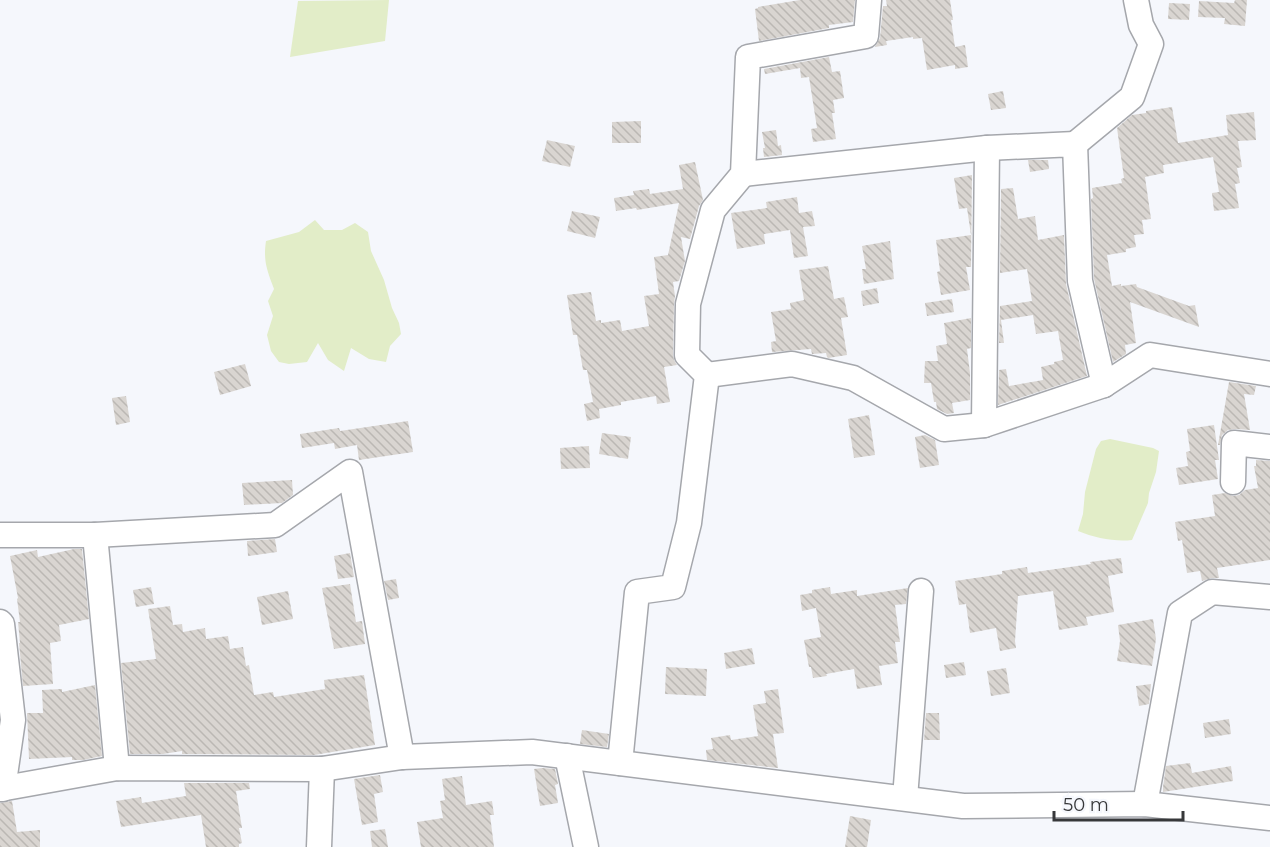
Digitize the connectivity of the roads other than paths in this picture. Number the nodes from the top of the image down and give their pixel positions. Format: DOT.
graph roads {
  1 [pos="869,0"];
  2 [pos="1136,0"];
  3 [pos="1075,144"];
  4 [pos="987,148"];
  5 [pos="743,174"];
  6 [pos="1270,374"];
  7 [pos="707,375"];
  8 [pos="1104,384"];
  9 [pos="984,425"];
  10 [pos="1270,447"];
  11 [pos="1233,482"];
  12 [pos="0,535"];
  13 [pos="95,535"];
  14 [pos="921,591"];
  15 [pos="1270,597"];
  16 [pos="0,622"];
  17 [pos="567,756"];
  18 [pos="402,757"];
  19 [pos="620,763"];
  20 [pos="117,768"];
  21 [pos="322,769"];
  22 [pos="2,789"];
  23 [pos="905,798"];
  24 [pos="1145,804"];
  25 [pos="1270,818"];
  26 [pos="319,847"];
  27 [pos="586,847"];
  1 -- 5 [label="street"];
  2 -- 3 [label="street"];
  3 -- 4 [label="street"];
  3 -- 8 [label="street"];
  4 -- 5 [label="street"];
  4 -- 9 [label="street"];
  5 -- 7 [label="street"];
  6 -- 8 [label="street"];
  7 -- 9 [label="street"];
  7 -- 19 [label="street"];
  8 -- 9 [label="street"];
  10 -- 11 [label="street"];
  12 -- 13 [label="street"];
  13 -- 18 [label="street"];
  13 -- 20 [label="street"];
  14 -- 23 [label="street"];
  15 -- 24 [label="street"];
  16 -- 22 [label="street"];
  17 -- 18 [label="street"];
  17 -- 19 [label="street"];
  17 -- 27 [label="street"];
  18 -- 21 [label="street"];
  19 -- 23 [label="street"];
  20 -- 21 [label="street"];
  20 -- 22 [label="street"];
  21 -- 26 [label="street"];
  23 -- 24 [label="street"];
  24 -- 25 [label="street"];
}
